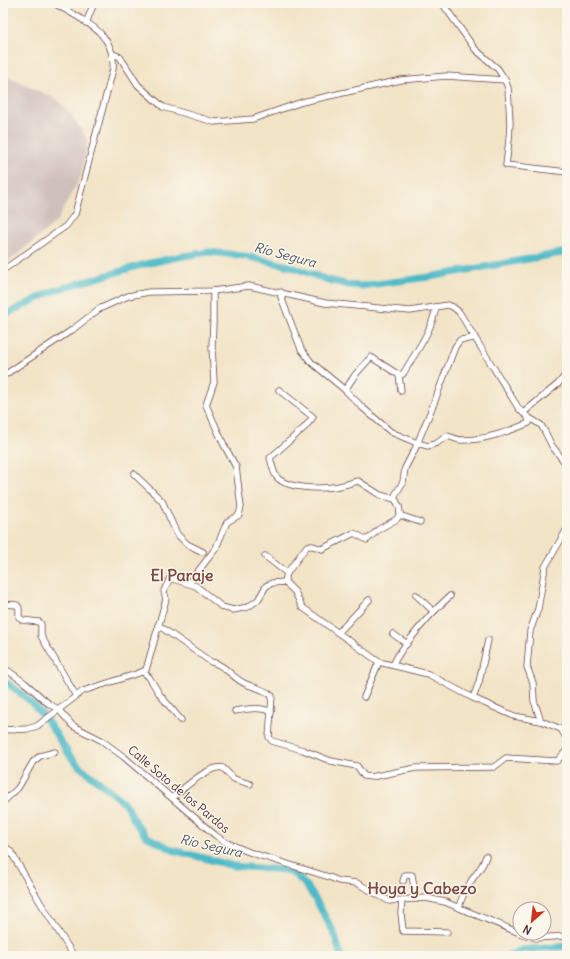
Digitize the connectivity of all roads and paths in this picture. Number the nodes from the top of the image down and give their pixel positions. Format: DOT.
graph roads {
  1 [pos="54,3"];
  2 [pos="94,3"];
  3 [pos="442,3"];
  4 [pos="86,23"];
  5 [pos="113,54"];
  6 [pos="505,80"];
  7 [pos="567,172"];
  8 [pos="3,270"];
  9 [pos="213,291"];
  10 [pos="281,292"];
  11 [pos="436,307"];
  12 [pos="475,338"];
  13 [pos="567,372"];
  14 [pos="399,375"];
  15 [pos="3,376"];
  16 [pos="279,390"];
  17 [pos="345,390"];
  18 [pos="401,391"];
  19 [pos="523,413"];
  20 [pos="528,418"];
  21 [pos="417,443"];
  22 [pos="567,464"];
  23 [pos="134,474"];
  24 [pos="395,500"];
  25 [pos="399,515"];
  26 [pos="420,522"];
  27 [pos="567,529"];
  28 [pos="203,552"];
  29 [pos="265,556"];
  30 [pos="287,573"];
  31 [pos="285,582"];
  32 [pos="189,583"];
  33 [pos="416,595"];
  34 [pos="450,596"];
  35 [pos="369,600"];
  36 [pos="3,604"];
  37 [pos="433,611"];
  38 [pos="158,625"];
  39 [pos="338,633"];
  40 [pos="393,634"];
  41 [pos="488,640"];
  42 [pos="407,644"];
  43 [pos="378,662"];
  44 [pos="393,665"];
  45 [pos="3,667"];
  46 [pos="143,672"];
  47 [pos="76,696"];
  48 [pos="364,697"];
  49 [pos="473,698"];
  50 [pos="57,711"];
  51 [pos="235,711"];
  52 [pos="272,712"];
  53 [pos="181,720"];
  54 [pos="541,721"];
  55 [pos="567,724"];
  56 [pos="3,730"];
  57 [pos="561,730"];
  58 [pos="567,739"];
  59 [pos="567,750"];
  60 [pos="55,752"];
  61 [pos="250,784"];
  62 [pos="172,798"];
  63 [pos="3,802"];
  64 [pos="3,844"];
  65 [pos="486,856"];
  66 [pos="404,881"];
  67 [pos="416,899"];
  68 [pos="402,900"];
  69 [pos="459,907"];
  70 [pos="447,932"];
  71 [pos="567,936"];
  72 [pos="75,956"];
  1 -- 4 [label="street"];
  2 -- 4 [label="street"];
  3 -- 6 [label="street"];
  4 -- 5 [label="street"];
  5 -- 6 [label="street"];
  5 -- 8 [label="street"];
  6 -- 7 [label="street"];
  9 -- 10 [label="street"];
  9 -- 15 [label="street"];
  9 -- 32 [label="street"];
  10 -- 11 [label="street"];
  10 -- 17 [label="street"];
  11 -- 12 [label="street"];
  11 -- 14 [label="street"];
  12 -- 19 [label="street"];
  12 -- 21 [label="street"];
  13 -- 19 [label="street"];
  14 -- 17 [label="street"];
  14 -- 18 [label="street"];
  16 -- 24 [label="street"];
  17 -- 21 [label="street"];
  19 -- 20 [label="street"];
  20 -- 21 [label="street"];
  20 -- 22 [label="street"];
  21 -- 24 [label="street"];
  23 -- 28 [label="street"];
  24 -- 25 [label="street"];
  25 -- 26 [label="street"];
  25 -- 30 [label="street"];
  27 -- 54 [label="street"];
  29 -- 30 [label="street"];
  30 -- 31 [label="street"];
  31 -- 32 [label="street"];
  31 -- 39 [label="street"];
  32 -- 38 [label="street"];
  33 -- 37 [label="street"];
  34 -- 37 [label="street"];
  35 -- 39 [label="street"];
  36 -- 47 [label="street"];
  37 -- 42 [label="street"];
  38 -- 46 [label="street"];
  38 -- 52 [label="street"];
  39 -- 43 [label="street"];
  40 -- 42 [label="street"];
  41 -- 49 [label="street"];
  42 -- 44 [label="street"];
  43 -- 44 [label="street"];
  43 -- 48 [label="street"];
  44 -- 49 [label="street"];
  45 -- 50 [label="street, Calle Soto de los Pardos"];
  46 -- 47 [label="street"];
  46 -- 53 [label="street"];
  47 -- 50 [label="street"];
  49 -- 54 [label="street"];
  50 -- 56 [label="street"];
  50 -- 62 [label="street, Calle Soto de los Pardos"];
  51 -- 52 [label="street"];
  52 -- 59 [label="street"];
  54 -- 57 [label="street"];
  55 -- 57 [label="street"];
  57 -- 58 [label="street"];
  60 -- 63 [label="street"];
  61 -- 62 [label="street"];
  62 -- 68 [label="street, Calle Soto de los Pardos"];
  64 -- 72 [label="street"];
  65 -- 69 [label="street"];
  66 -- 67 [label="street"];
  67 -- 68 [label="street, Calle Soto de los Pardos"];
  67 -- 69 [label="street, Calle Soto de los Pardos"];
  68 -- 70 [label="street"];
  69 -- 71 [label="street, Calle Soto de los Pardos"];
}
